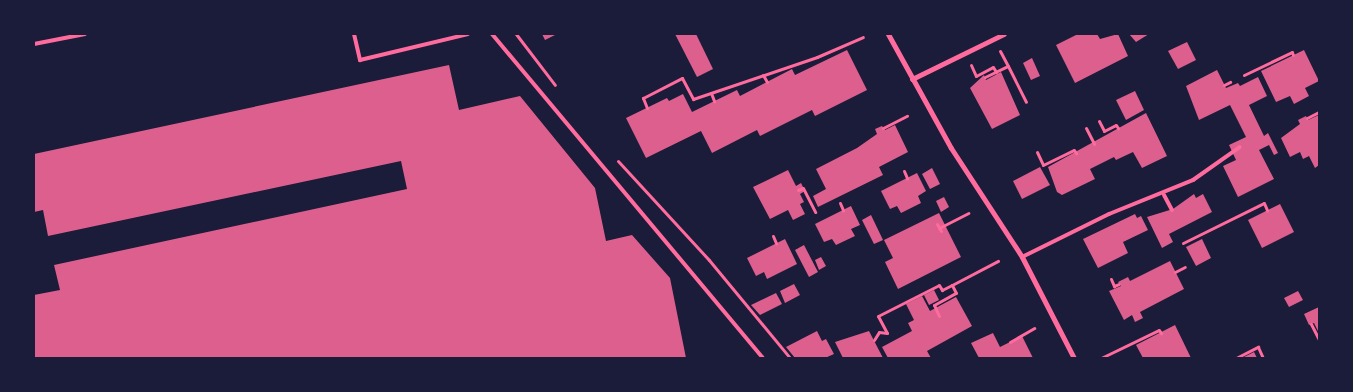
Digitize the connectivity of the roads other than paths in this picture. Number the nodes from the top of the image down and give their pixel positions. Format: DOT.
graph roads {
  1 [pos="85,34"];
  2 [pos="354,34"];
  3 [pos="468,34"];
  4 [pos="492,34"];
  5 [pos="888,34"];
  6 [pos="1004,34"];
  7 [pos="34,44"];
  8 [pos="912,79"];
  9 [pos="1240,147"];
  10 [pos="1164,194"];
  11 [pos="1172,210"];
  12 [pos="1022,257"];
  13 [pos="763,358"];
  14 [pos="1074,358"];
  1 -- 7 [label="lane"];
  2 -- 3 [label="lane"];
  4 -- 13 [label="lane"];
  5 -- 8 [label="street"];
  6 -- 8 [label="street"];
  8 -- 12 [label="street"];
  9 -- 10 [label="lane"];
  10 -- 11 [label="lane"];
  10 -- 12 [label="lane"];
  12 -- 14 [label="street"];
}
